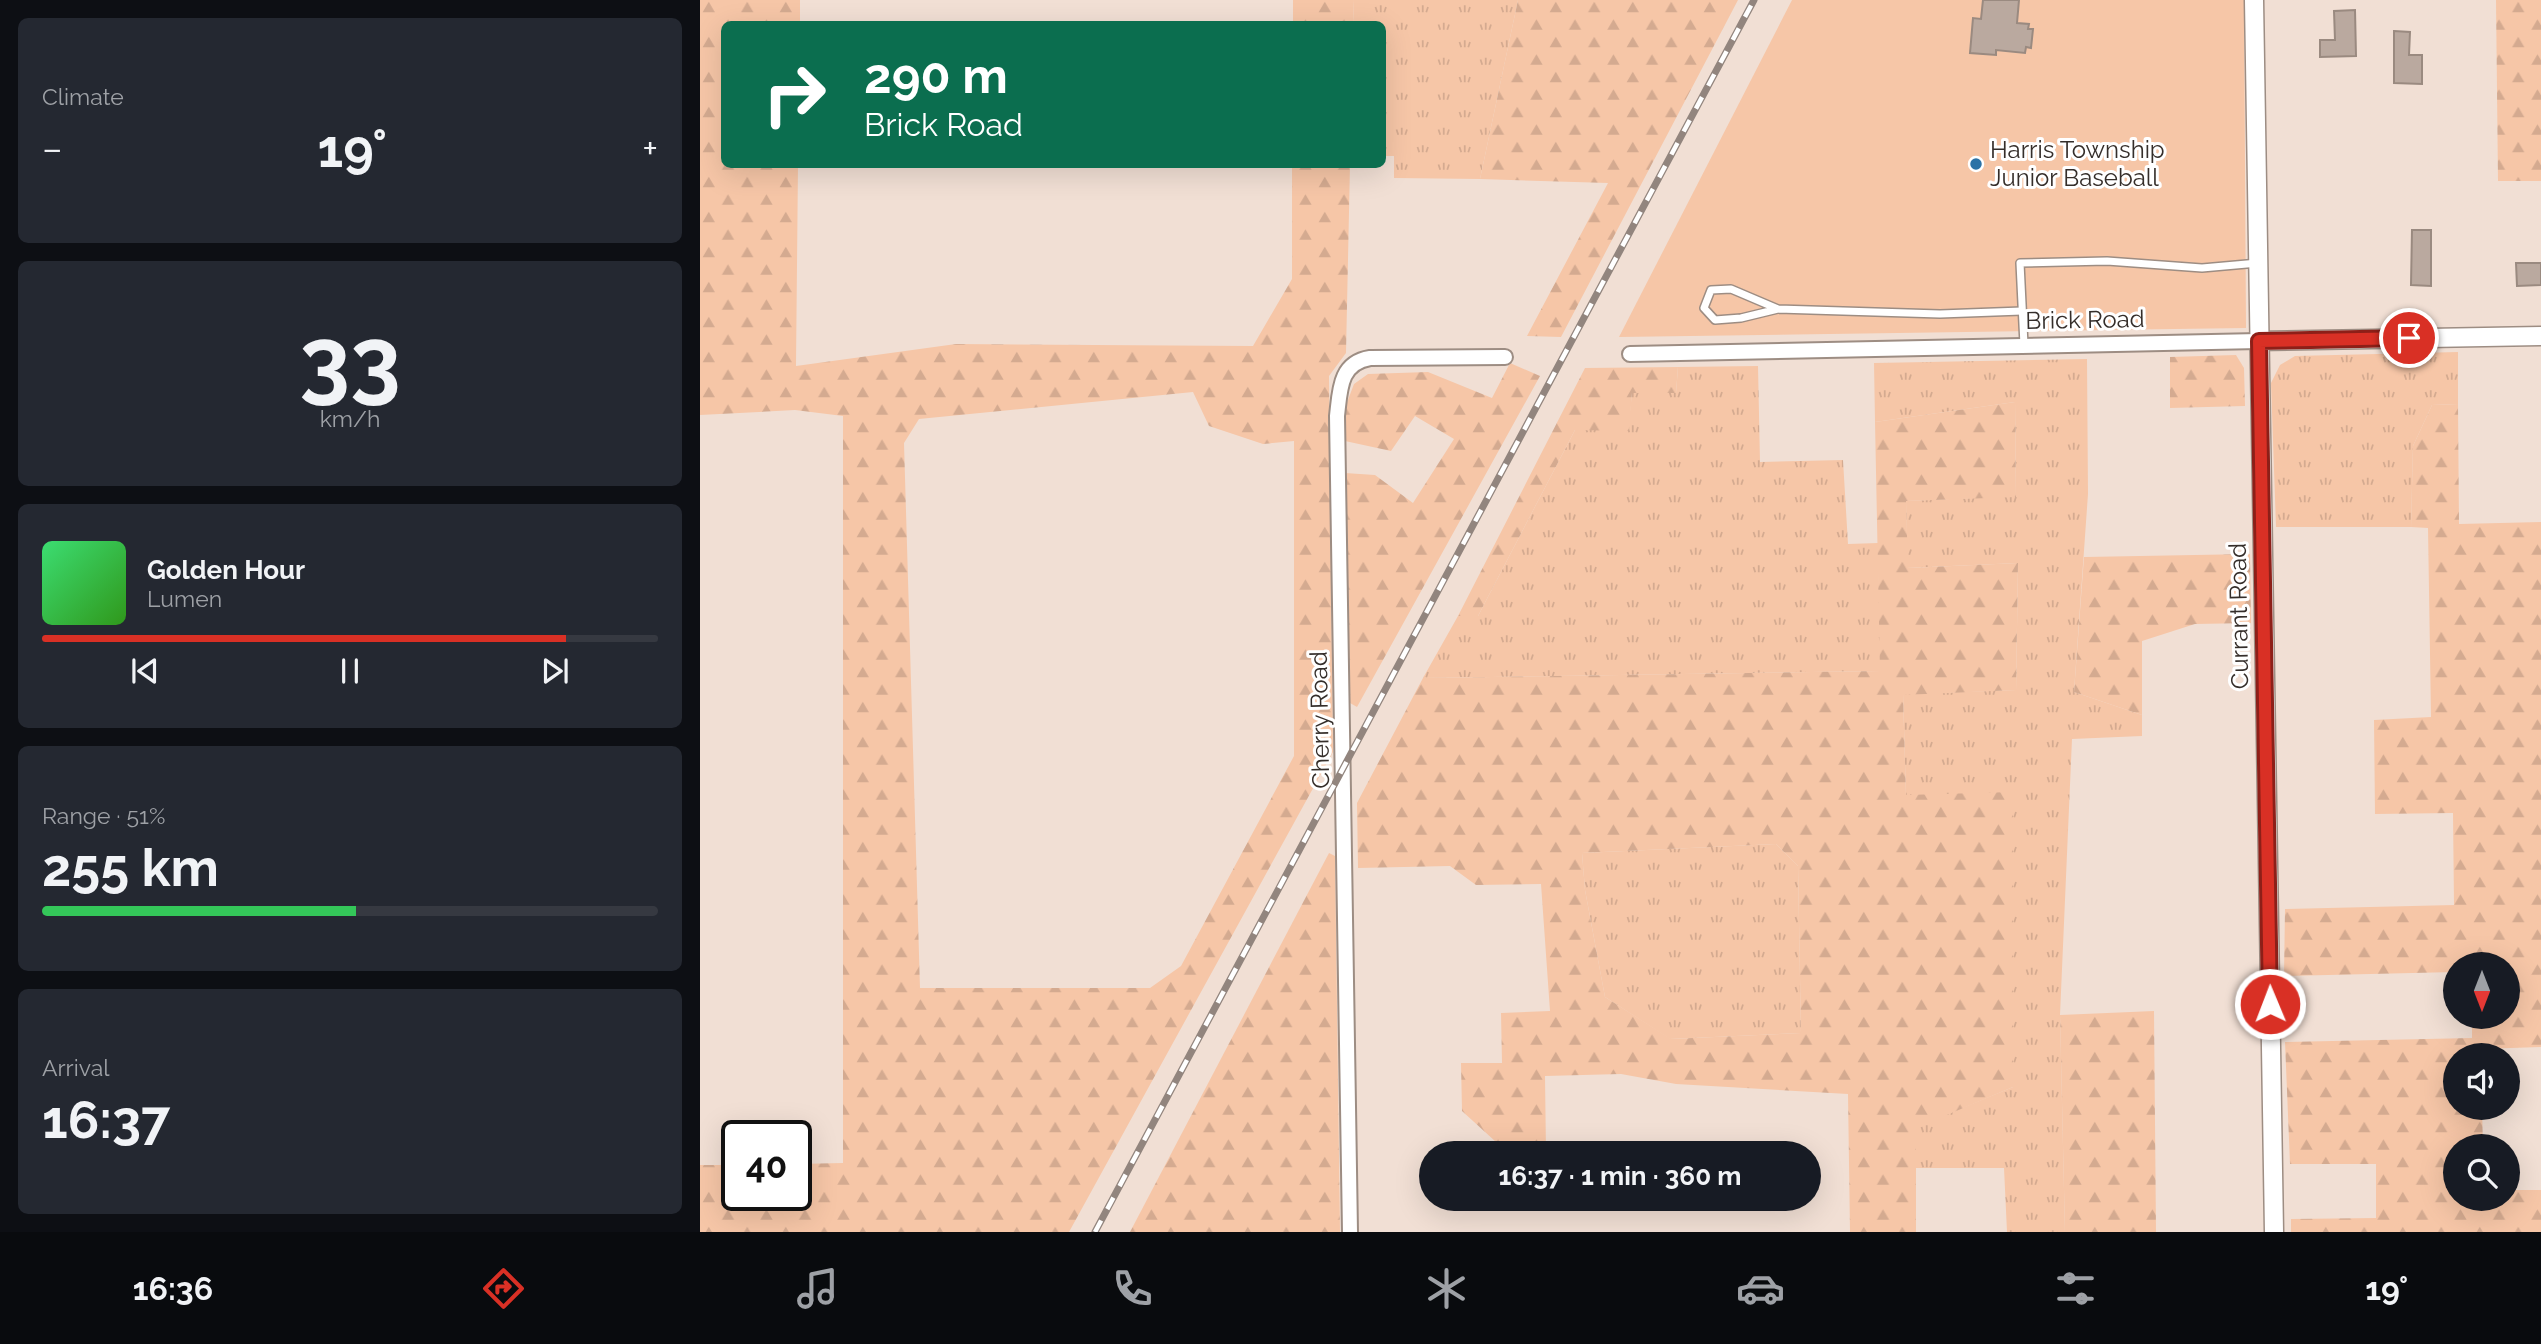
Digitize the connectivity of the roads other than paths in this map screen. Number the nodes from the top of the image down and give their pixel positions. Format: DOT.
graph roads {
  1 [pos="2254,0"];
  2 [pos="2258,263"];
  3 [pos="1778,309"];
  4 [pos="2022,311"];
  5 [pos="2541,336"];
  6 [pos="2259,341"];
  7 [pos="2024,346"];
  8 [pos="1630,354"];
  9 [pos="1505,357"];
  10 [pos="1350,1232"];
  11 [pos="2274,1232"];
  1 -- 2 [label="street, Currant Road"];
  2 -- 4 [label="lane"];
  2 -- 6 [label="street, Currant Road"];
  3 -- 3 [label="lane"];
  3 -- 4 [label="lane"];
  4 -- 7 [label="lane"];
  5 -- 6 [label="street, Brick Road"];
  6 -- 7 [label="street, Brick Road"];
  6 -- 11 [label="street, Currant Road"];
  7 -- 8 [label="street, Brick Road"];
  9 -- 10 [label="street, Cherry Road"];
}
